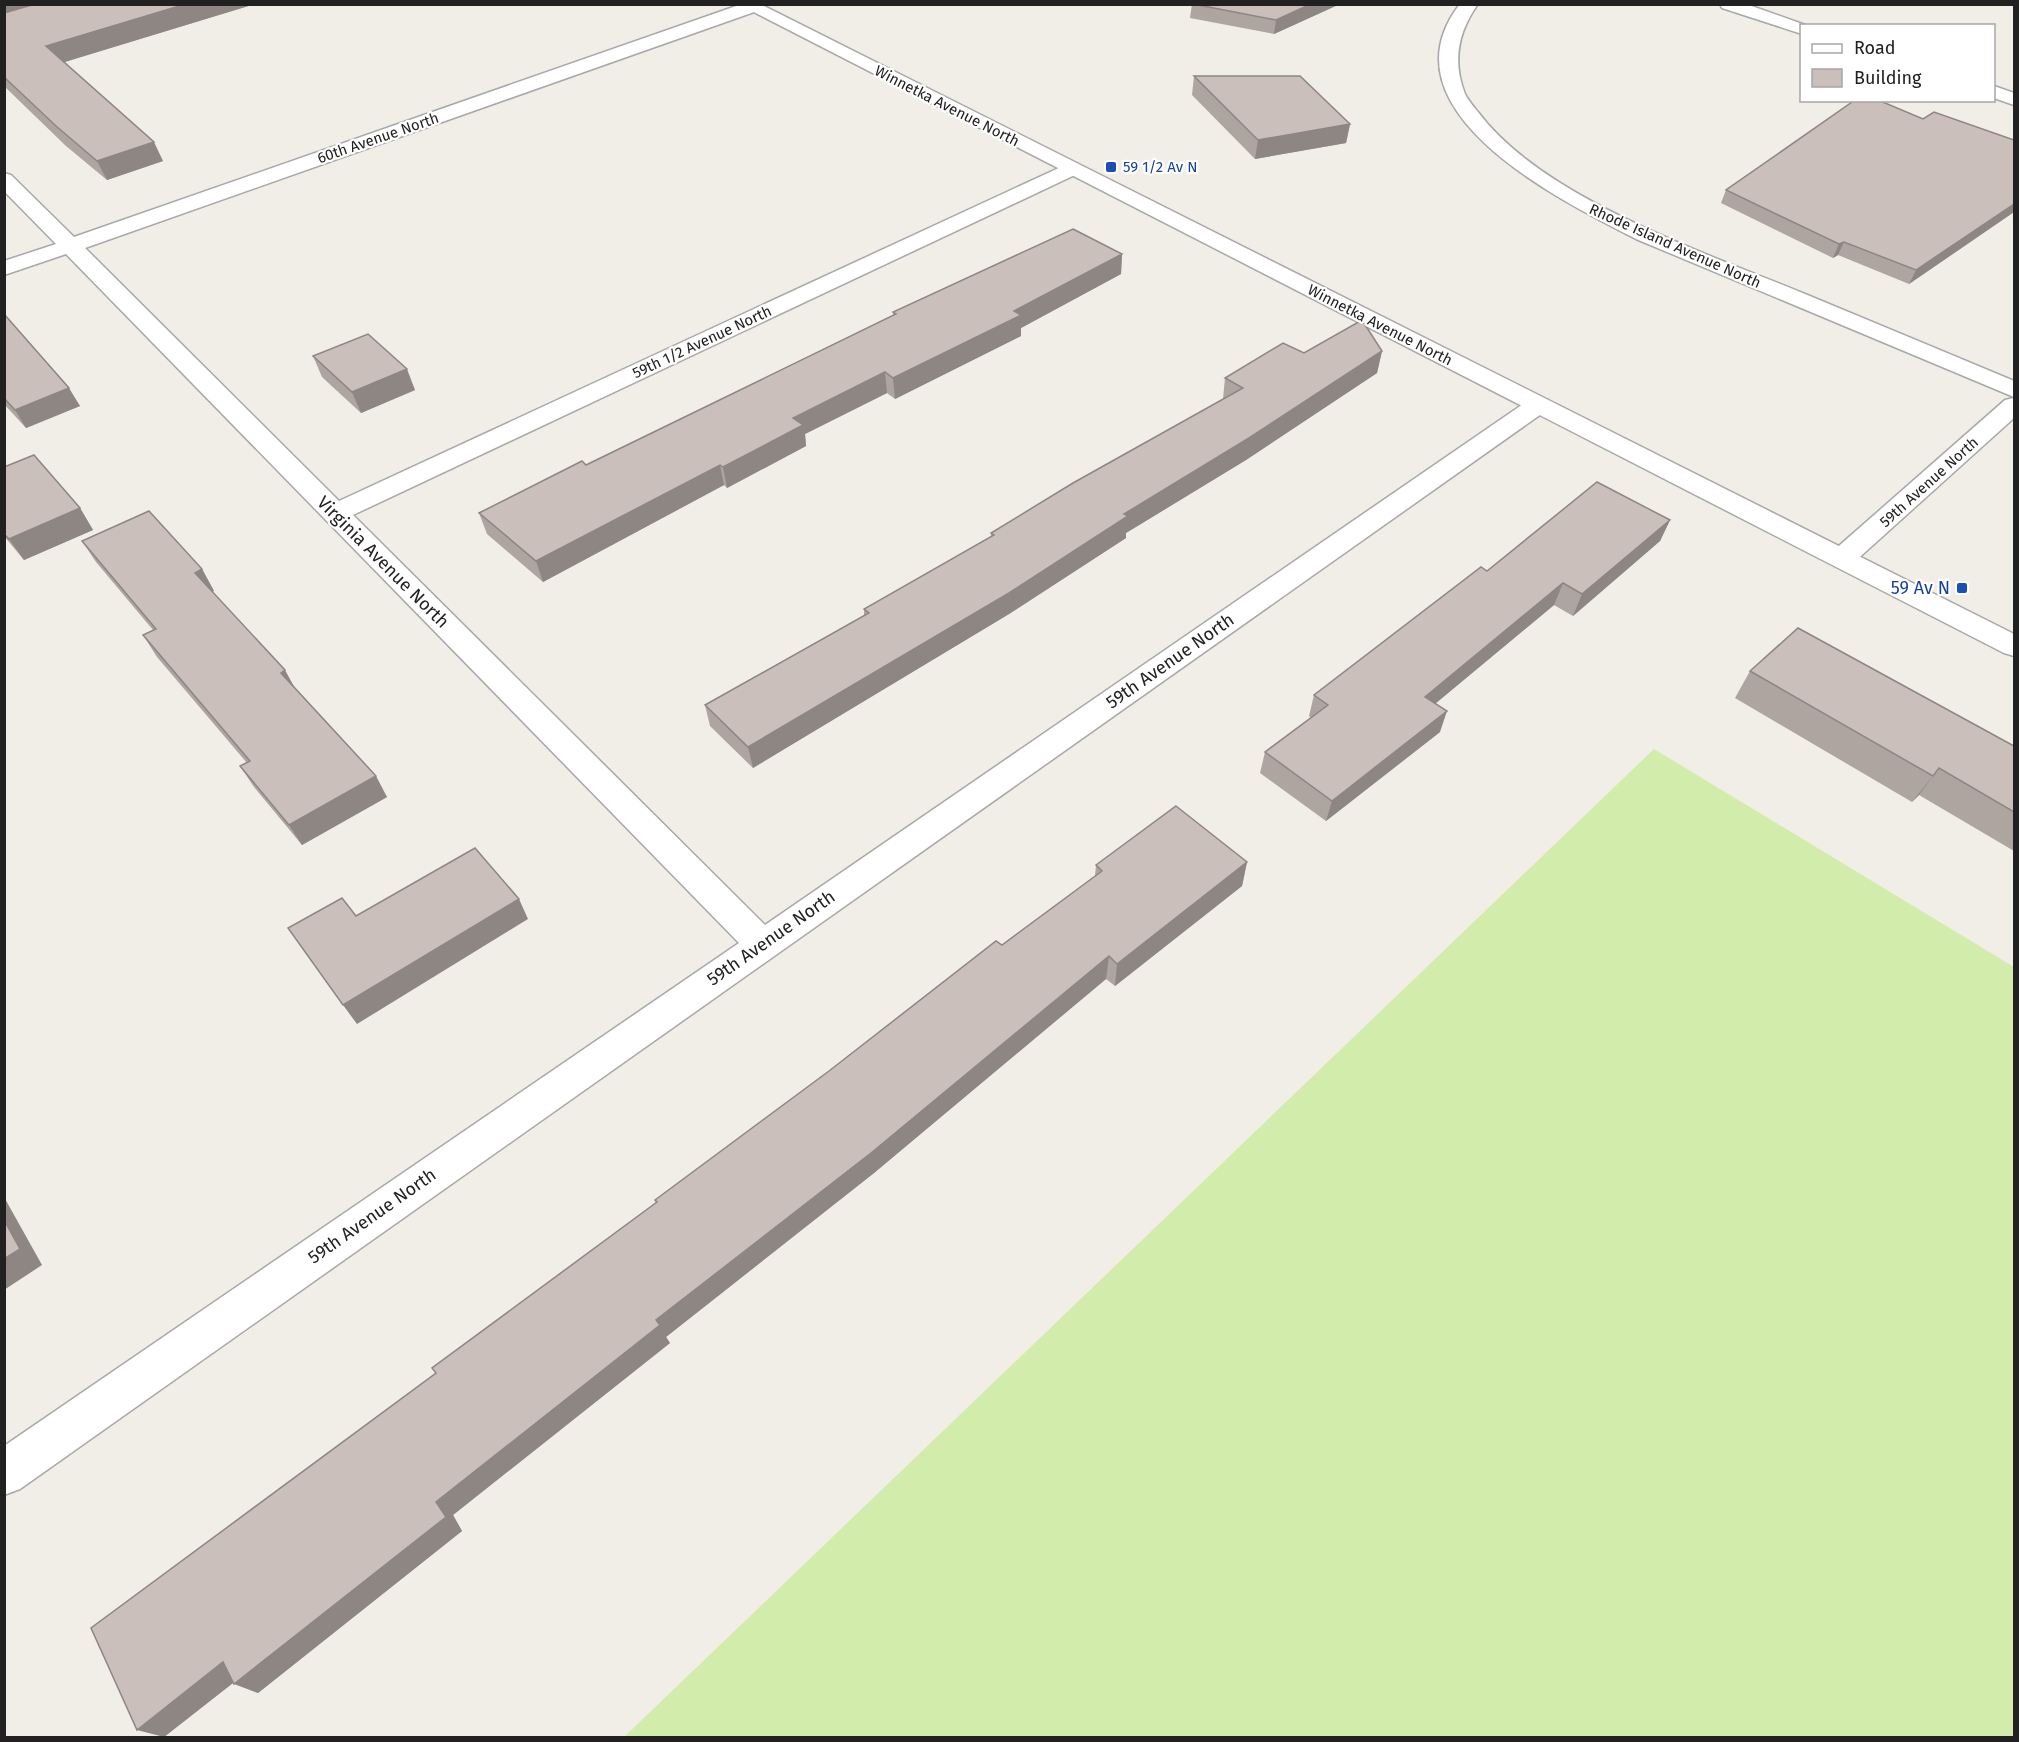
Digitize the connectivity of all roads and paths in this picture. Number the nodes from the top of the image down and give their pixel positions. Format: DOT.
graph roads {
  1 [pos="1470,4"];
  2 [pos="1728,4"];
  3 [pos="749,6"];
  4 [pos="1800,28"];
  5 [pos="1995,92"];
  6 [pos="2014,99"];
  7 [pos="1070,170"];
  8 [pos="4,179"];
  9 [pos="70,246"];
  10 [pos="4,269"];
  11 [pos="2014,390"];
  12 [pos="1538,405"];
  13 [pos="2014,405"];
  14 [pos="334,513"];
  15 [pos="1842,558"];
  16 [pos="2014,646"];
  17 [pos="762,944"];
  18 [pos="4,1473"];
  1 -- 11 [label="street, Rhode Island Avenue North"];
  2 -- 4 [label="street"];
  3 -- 7 [label="street, Winnetka Avenue North"];
  3 -- 9 [label="street, 60th Avenue North"];
  5 -- 6 [label="street"];
  7 -- 12 [label="street, Winnetka Avenue North"];
  7 -- 14 [label="street, 59th 1/2 Avenue North"];
  8 -- 9 [label="street, Virginia Avenue North"];
  9 -- 10 [label="street, 60th Avenue North"];
  9 -- 14 [label="street, Virginia Avenue North"];
  12 -- 15 [label="street, Winnetka Avenue North"];
  12 -- 17 [label="street, 59th Avenue North"];
  13 -- 15 [label="street, 59th Avenue North"];
  14 -- 17 [label="street, Virginia Avenue North"];
  15 -- 16 [label="street, Winnetka Avenue North"];
  17 -- 18 [label="street, 59th Avenue North"];
}
